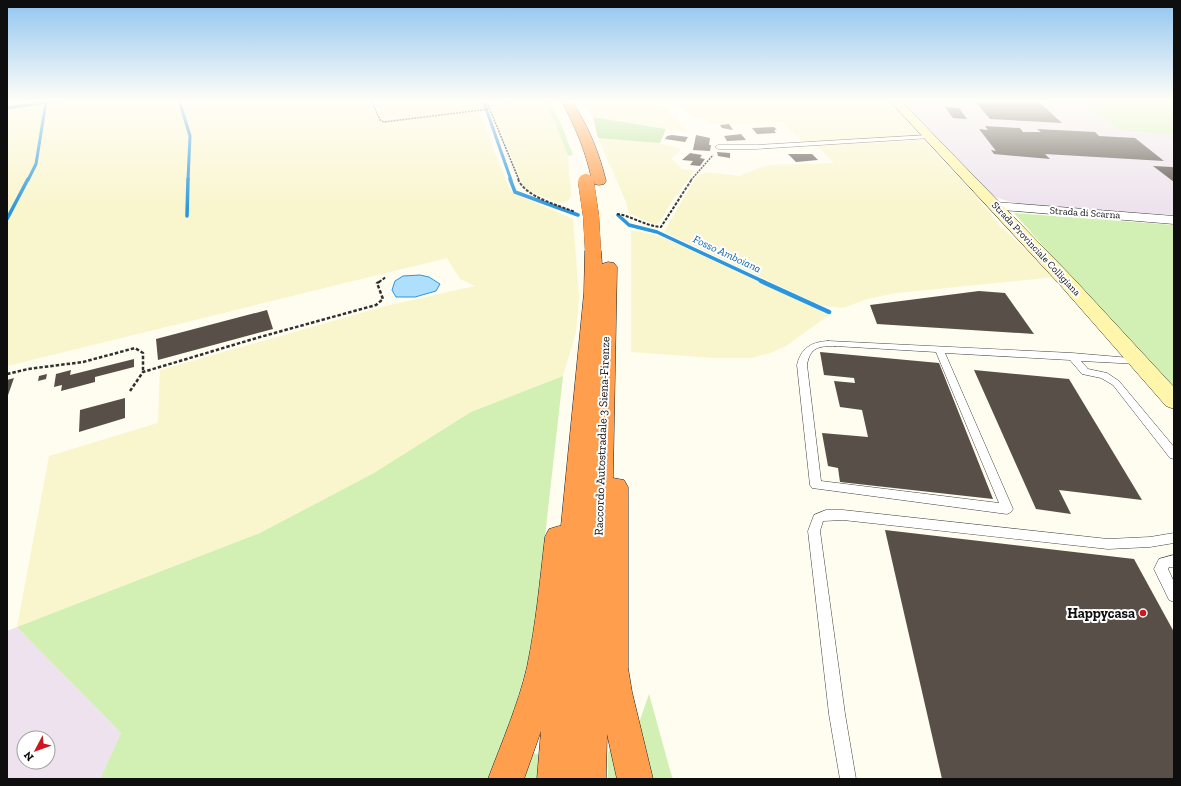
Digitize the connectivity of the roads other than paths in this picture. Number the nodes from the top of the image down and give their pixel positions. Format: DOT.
graph roads {
  1 [pos="574,137"];
  2 [pos="585,137"];
  3 [pos="929,137"];
  4 [pos="718,147"];
  5 [pos="593,182"];
  6 [pos="995,206"];
  7 [pos="1174,220"];
  8 [pos="603,246"];
  9 [pos="939,349"];
  10 [pos="1072,356"];
  11 [pos="587,359"];
  12 [pos="1139,361"];
  13 [pos="604,387"];
  14 [pos="1174,402"];
  15 [pos="1174,455"];
  16 [pos="1174,538"];
  17 [pos="1174,561"];
  18 [pos="1174,596"];
  19 [pos="506,779"];
  20 [pos="554,779"];
  21 [pos="588,779"];
  22 [pos="635,779"];
  23 [pos="848,779"];
  1 -- 5 [label="highway, Raccordo Autostradale 3 Siena-Firenze"];
  2 -- 5 [label="highway, Raccordo Autostradale 3 Siena-Firenze"];
  3 -- 4 [label="lane"];
  3 -- 6 [label="main road, Strada Provinciale Colligiana"];
  5 -- 8 [label="highway, Raccordo Autostradale 3 Siena-Firenze, bridge"];
  6 -- 7 [label="street, Strada di Scarna"];
  6 -- 12 [label="main road, Strada Provinciale Colligiana"];
  8 -- 11 [label="highway, Raccordo Autostradale 3 Siena-Firenze"];
  8 -- 13 [label="highway, Raccordo Autostradale 3 Siena-Firenze"];
  9 -- 9 [label="lane"];
  9 -- 10 [label="lane"];
  10 -- 12 [label="lane"];
  10 -- 15 [label="lane"];
  11 -- 19 [label="highway"];
  11 -- 20 [label="highway, Raccordo Autostradale 3 Siena-Firenze"];
  12 -- 14 [label="main road, Strada Provinciale Colligiana"];
  13 -- 21 [label="highway, Raccordo Autostradale 3 Siena-Firenze"];
  13 -- 22 [label="highway"];
  16 -- 23 [label="lane"];
  17 -- 18 [label="lane"];
}
